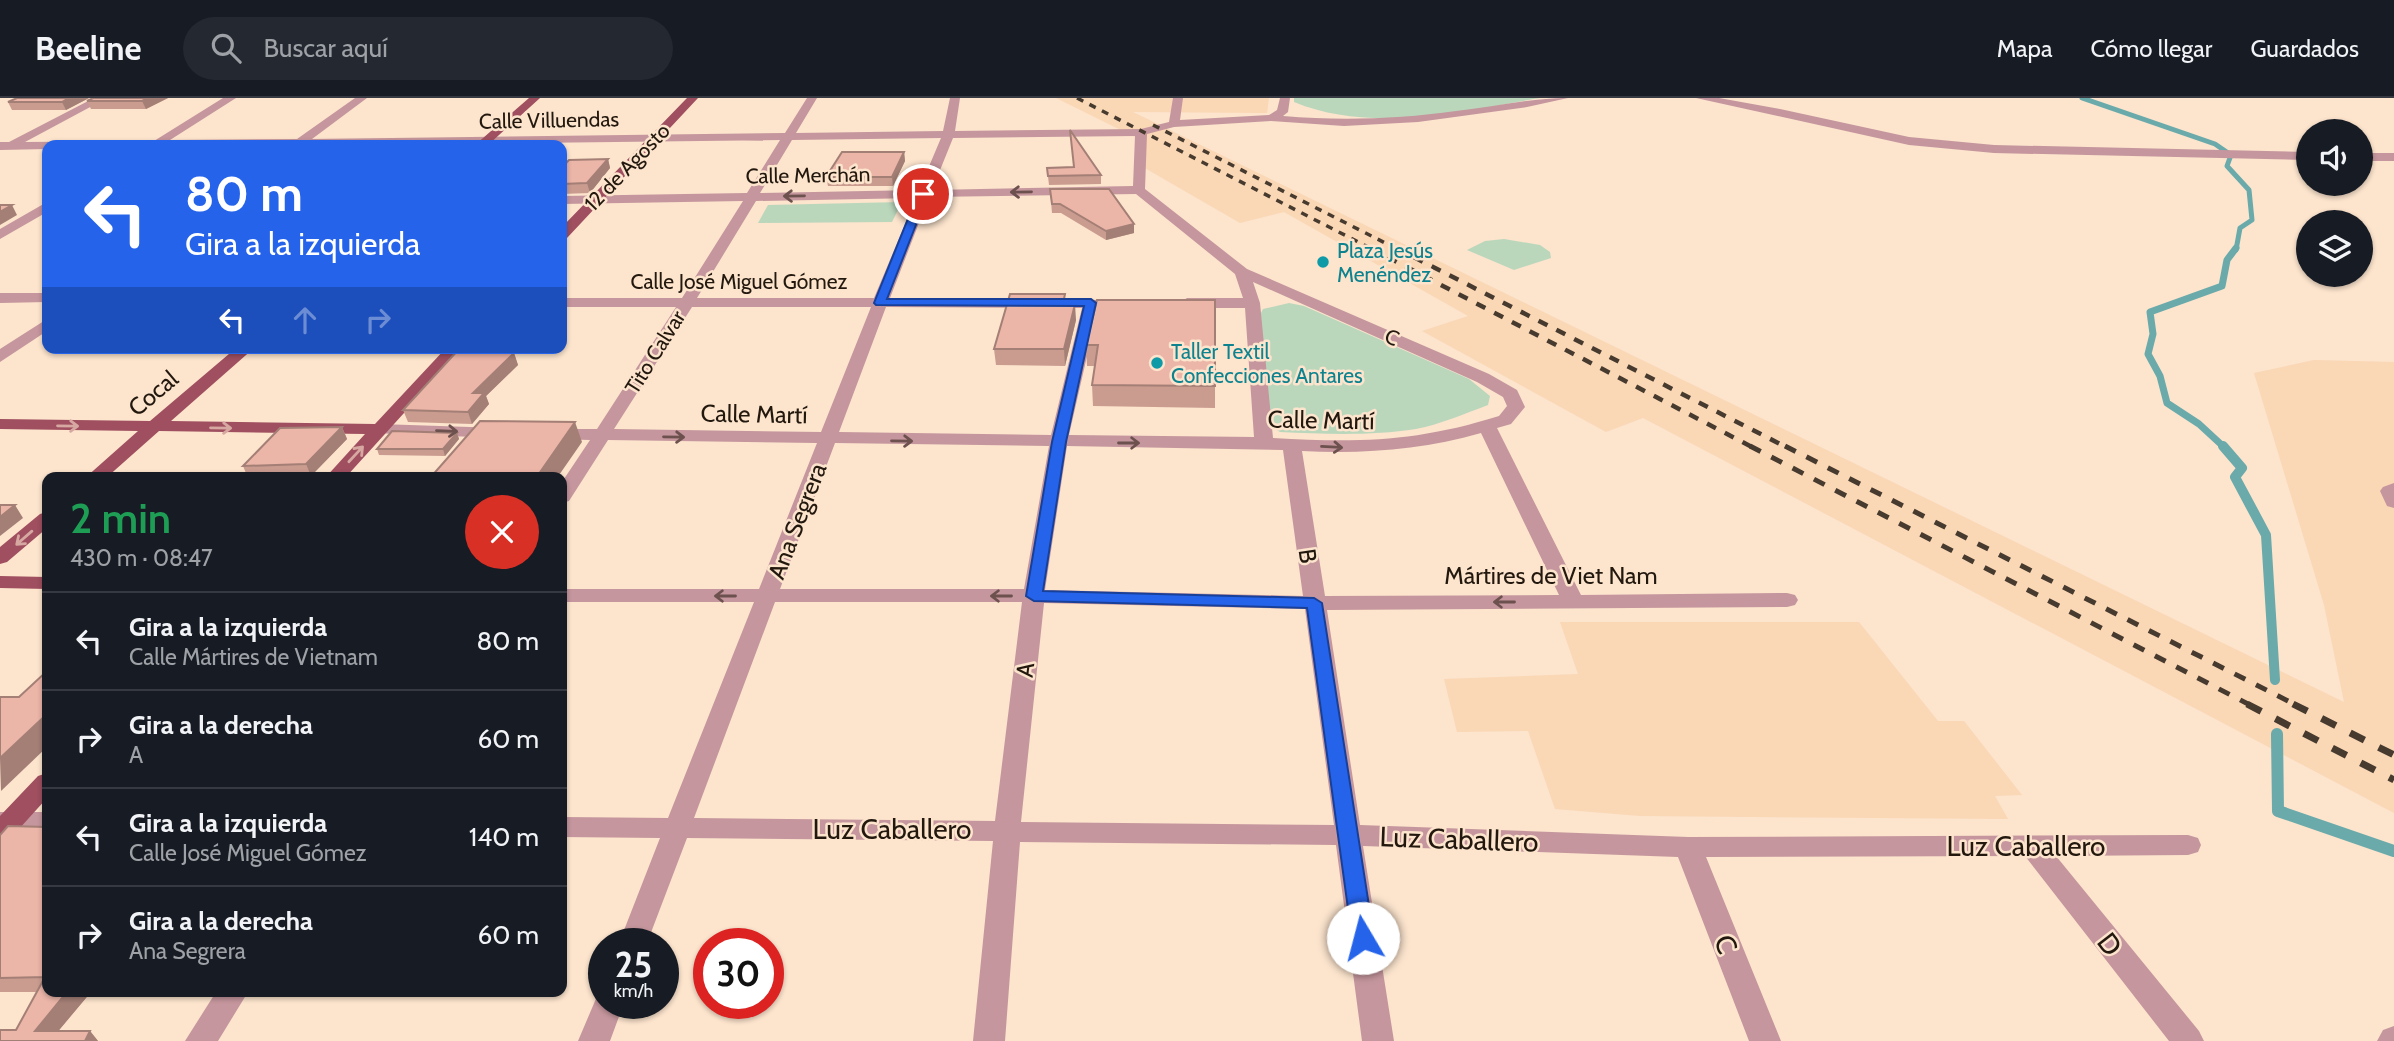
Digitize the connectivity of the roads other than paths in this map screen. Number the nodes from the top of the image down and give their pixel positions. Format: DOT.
graph roads {
  1 [pos="102,98"];
  2 [pos="231,98"];
  3 [pos="362,98"];
  4 [pos="535,98"];
  5 [pos="693,98"];
  6 [pos="813,98"];
  7 [pos="955,98"];
  8 [pos="1178,98"];
  9 [pos="1284,98"];
  10 [pos="1563,98"];
  11 [pos="1701,98"];
  12 [pos="1271,118"];
  13 [pos="1174,124"];
  14 [pos="1142,131"];
  15 [pos="948,135"];
  16 [pos="789,137"];
  17 [pos="655,138"];
  18 [pos="163,140"];
  19 [pos="302,140"];
  20 [pos="487,140"];
  21 [pos="567,140"];
  22 [pos="42,146"];
  23 [pos="3,147"];
  24 [pos="2296,156"];
  25 [pos="2373,157"];
  26 [pos="2394,157"];
  27 [pos="1139,190"];
  28 [pos="923,194"];
  29 [pos="752,197"];
  30 [pos="567,200"];
  31 [pos="595,200"];
  32 [pos="42,207"];
  33 [pos="11,208"];
  34 [pos="42,209"];
  35 [pos="567,230"];
  36 [pos="0,235"];
  37 [pos="1242,272"];
  38 [pos="0,298"];
  39 [pos="42,298"];
  40 [pos="567,302"];
  41 [pos="687,302"];
  42 [pos="880,303"];
  43 [pos="1091,303"];
  44 [pos="1118,303"];
  45 [pos="1171,303"];
  46 [pos="1252,303"];
  47 [pos="42,328"];
  48 [pos="239,354"];
  49 [pos="449,354"];
  50 [pos="0,357"];
  51 [pos="1496,423"];
  52 [pos="0,424"];
  53 [pos="152,427"];
  54 [pos="379,429"];
  55 [pos="603,436"];
  56 [pos="828,440"];
  57 [pos="1059,442"];
  58 [pos="1264,443"];
  59 [pos="1292,445"];
  60 [pos="100,472"];
  61 [pos="340,472"];
  62 [pos="2394,489"];
  63 [pos="567,490"];
  64 [pos="2394,502"];
  65 [pos="42,521"];
  66 [pos="0,558"];
  67 [pos="0,582"];
  68 [pos="42,583"];
  69 [pos="567,595"];
  70 [pos="768,596"];
  71 [pos="1034,596"];
  72 [pos="1787,600"];
  73 [pos="1573,601"];
  74 [pos="1314,603"];
  75 [pos="42,787"];
  76 [pos="42,822"];
  77 [pos="3,825"];
  78 [pos="567,827"];
  79 [pos="679,828"];
  80 [pos="1007,830"];
  81 [pos="1348,835"];
  82 [pos="2188,845"];
  83 [pos="2033,846"];
  84 [pos="1688,847"];
  85 [pos="639,928"];
  86 [pos="230,997"];
  87 [pos="603,1019"];
  88 [pos="201,1041"];
  89 [pos="594,1041"];
  90 [pos="989,1041"];
  91 [pos="1378,1041"];
  92 [pos="1765,1041"];
  93 [pos="2188,1041"];
  1 -- 23 [label="street"];
  2 -- 18 [label="street"];
  3 -- 19 [label="street"];
  4 -- 20 [label="main road"];
  5 -- 17 [label="main road, 12 de Agosto"];
  6 -- 16 [label="street, Tito Calvar"];
  7 -- 15 [label="street, Ana Segrera"];
  8 -- 13 [label="street"];
  9 -- 12 [label="street"];
  10 -- 12 [label="street, Calle Villuendas"];
  11 -- 24 [label="street"];
  12 -- 13 [label="street, Calle Villuendas"];
  13 -- 14 [label="street, Calle Villuendas"];
  14 -- 15 [label="street, Calle Villuendas"];
  14 -- 27 [label="street"];
  15 -- 16 [label="street, Calle Villuendas"];
  15 -- 28 [label="street, Ana Segrera"];
  16 -- 17 [label="street, Calle Villuendas"];
  16 -- 29 [label="street, Tito Calvar"];
  17 -- 21 [label="street, Calle Villuendas"];
  17 -- 31 [label="main road, 12 de Agosto"];
  22 -- 23 [label="street, Calle Villuendas"];
  25 -- 26 [label="street"];
  27 -- 28 [label="street, Calle Merchán, one-way"];
  27 -- 37 [label="street"];
  28 -- 29 [label="street, Calle Merchán, one-way"];
  28 -- 42 [label="street, Ana Segrera"];
  29 -- 31 [label="street, Calle Merchán"];
  29 -- 41 [label="street, Tito Calvar"];
  30 -- 31 [label="street, Calle Merchán"];
  31 -- 35 [label="main road, 12 de Agosto"];
  32 -- 33 [label="street"];
  34 -- 36 [label="street"];
  37 -- 46 [label="street"];
  37 -- 51 [label="street, C"];
  38 -- 39 [label="street"];
  40 -- 41 [label="street, Calle José Miguel Gómez"];
  41 -- 42 [label="street, Calle José Miguel Gómez"];
  41 -- 55 [label="street, Tito Calvar"];
  42 -- 43 [label="street, Calle José Miguel Gómez"];
  42 -- 56 [label="street, Ana Segrera"];
  43 -- 44 [label="street, Calle José Miguel Gómez"];
  43 -- 57 [label="street, A"];
  45 -- 46 [label="street"];
  46 -- 58 [label="street"];
  47 -- 50 [label="street"];
  48 -- 53 [label="main road, Cocal"];
  49 -- 54 [label="main road"];
  59 -- 51 [label="street, Calle Martí, one-way"];
  51 -- 73 [label="street"];
  52 -- 53 [label="main road, Calle Martí, one-way"];
  53 -- 54 [label="main road, Calle Martí, one-way"];
  53 -- 60 [label="main road, Cocal"];
  54 -- 55 [label="street, Calle Martí, one-way"];
  61 -- 54 [label="main road, one-way"];
  55 -- 56 [label="street, Calle Martí, one-way"];
  55 -- 63 [label="street, Tito Calvar"];
  56 -- 57 [label="street, Calle Martí, one-way"];
  56 -- 70 [label="street, Ana Segrera"];
  57 -- 58 [label="street, Calle Martí, one-way"];
  57 -- 71 [label="street, A"];
  58 -- 59 [label="street, Calle Martí"];
  59 -- 74 [label="street, B"];
  62 -- 64 [label="street"];
  65 -- 66 [label="main road, one-way"];
  67 -- 68 [label="main road"];
  70 -- 69 [label="street, Mártires de Viet Nam, one-way"];
  71 -- 70 [label="street, Mártires de Viet Nam, one-way"];
  70 -- 79 [label="street, Ana Segrera"];
  71 -- 74 [label="street, Mártires de Viet Nam"];
  71 -- 80 [label="street, A"];
  72 -- 73 [label="street, Mártires de Viet Nam"];
  73 -- 74 [label="street, Mártires de Viet Nam, one-way"];
  74 -- 81 [label="street, B"];
  75 -- 77 [label="main road"];
  76 -- 77 [label="street"];
  78 -- 79 [label="street, Luz Caballero"];
  79 -- 80 [label="street, Luz Caballero"];
  79 -- 85 [label="street, Ana Segrera"];
  80 -- 81 [label="street, Luz Caballero"];
  80 -- 90 [label="street, A"];
  81 -- 84 [label="street, Luz Caballero"];
  81 -- 91 [label="street, B"];
  82 -- 83 [label="street, Luz Caballero"];
  83 -- 84 [label="street, Luz Caballero"];
  83 -- 93 [label="street, D"];
  84 -- 92 [label="street, C"];
  86 -- 88 [label="street"];
  87 -- 89 [label="street"];
}
